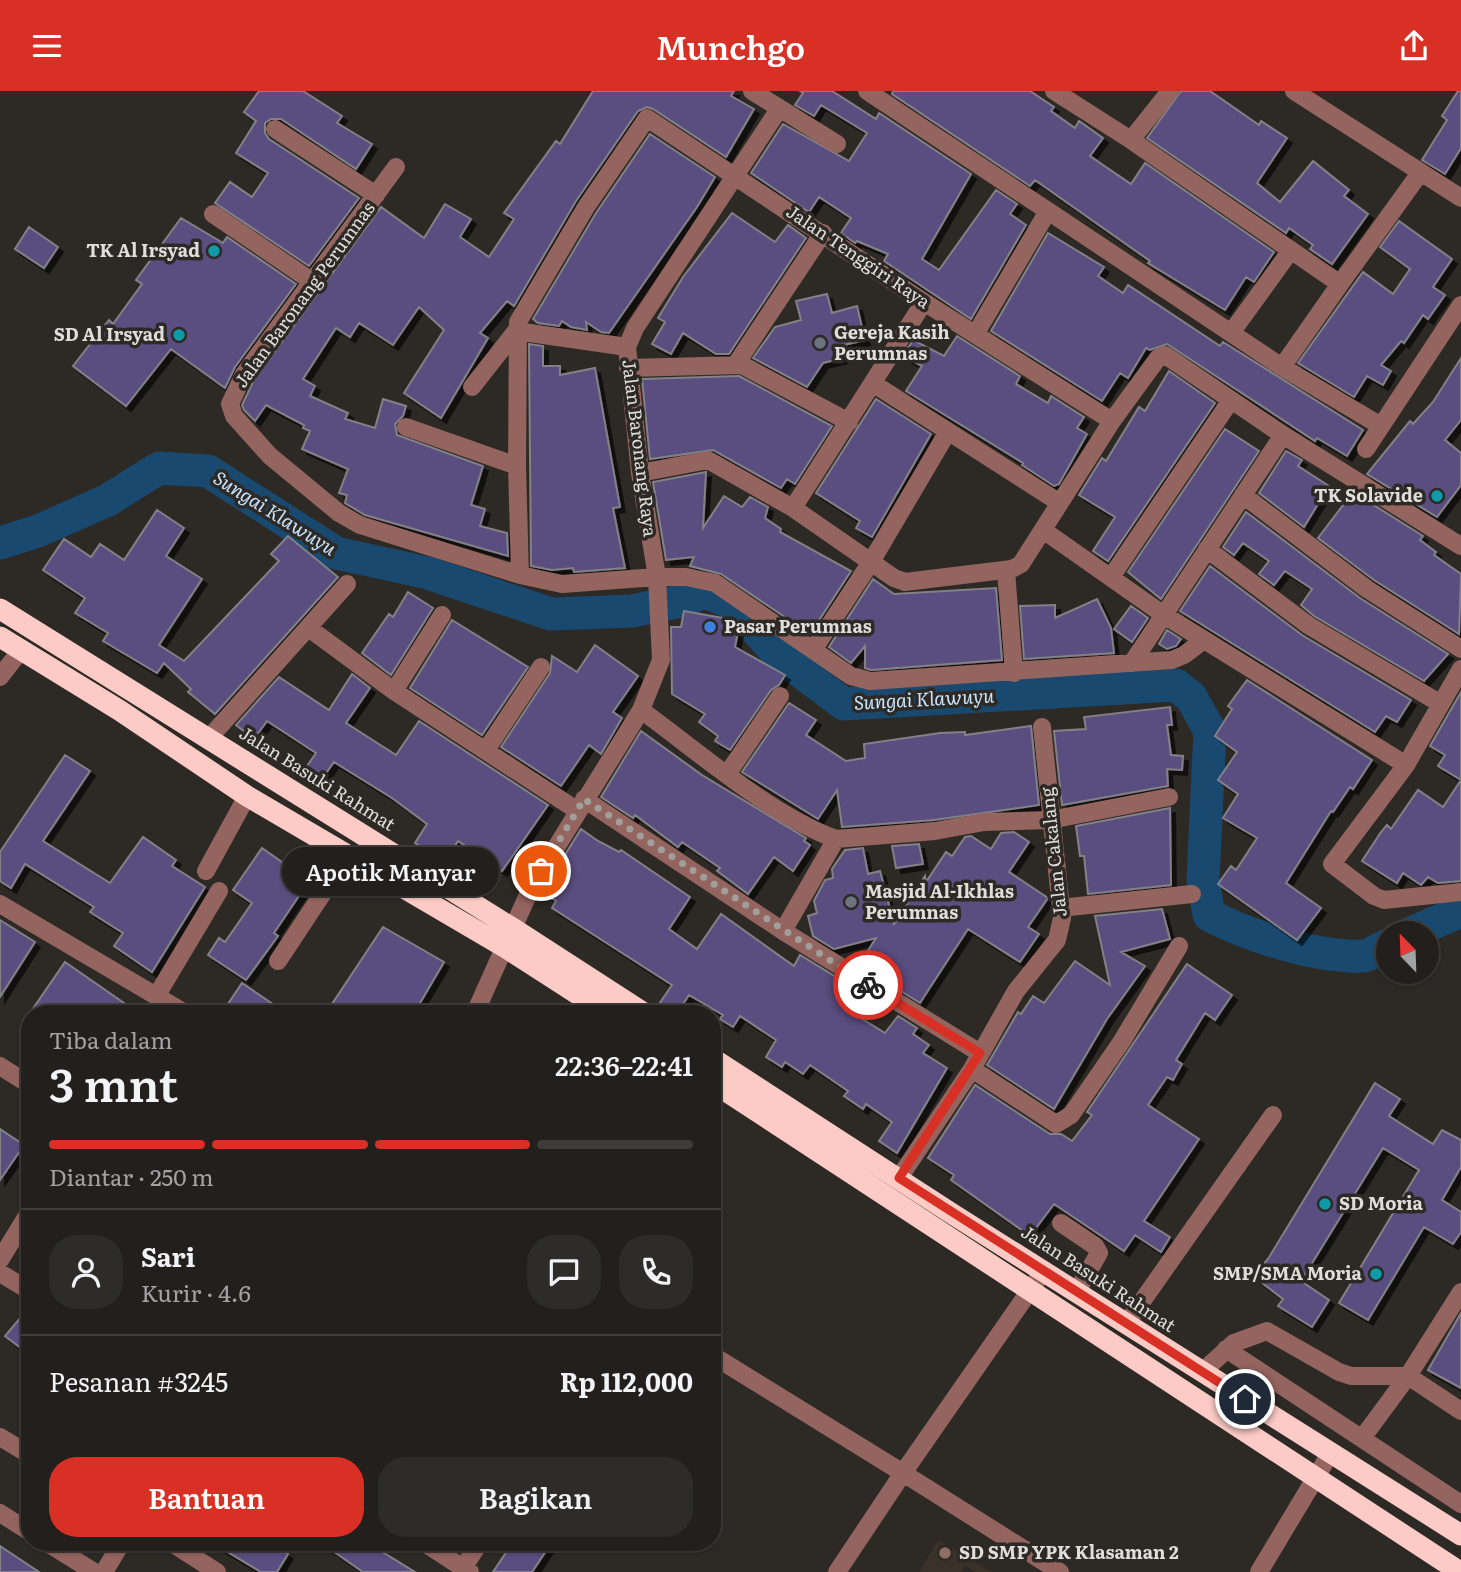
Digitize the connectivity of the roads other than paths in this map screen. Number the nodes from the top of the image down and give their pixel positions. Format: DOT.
graph roads {
  1 [pos="752,91"];
  2 [pos="867,91"];
  3 [pos="1054,91"];
  4 [pos="1170,91"];
  5 [pos="1294,91"];
  6 [pos="779,109"];
  7 [pos="275,129"];
  8 [pos="1131,140"];
  9 [pos="837,144"];
  10 [pos="396,167"];
  11 [pos="1420,173"];
  12 [pos="735,175"];
  13 [pos="376,195"];
  14 [pos="1461,198"];
  15 [pos="1048,211"];
  16 [pos="213,213"];
  17 [pos="823,233"];
  18 [pos="1291,250"];
  19 [pos="313,282"];
  20 [pos="1340,284"];
  21 [pos="925,302"];
  22 [pos="1461,305"];
  23 [pos="516,331"];
  24 [pos="976,333"];
  25 [pos="1231,333"];
  26 [pos="626,347"];
  27 [pos="736,364"];
  28 [pos="1282,367"];
  29 [pos="628,368"];
  30 [pos="874,384"];
  31 [pos="472,387"];
  32 [pos="1231,400"];
  33 [pos="1112,421"];
  34 [pos="849,422"];
  35 [pos="1381,426"];
  36 [pos="406,427"];
  37 [pos="947,433"];
  38 [pos="1283,435"];
  39 [pos="1366,449"];
  40 [pos="517,466"];
  41 [pos="640,473"];
  42 [pos="1243,495"];
  43 [pos="1060,503"];
  44 [pos="793,508"];
  45 [pos="1043,530"];
  46 [pos="1461,546"];
  47 [pos="1207,549"];
  48 [pos="871,562"];
  49 [pos="1006,571"];
  50 [pos="520,575"];
  51 [pos="1111,577"];
  52 [pos="657,581"];
  53 [pos="348,584"];
  54 [pos="2,611"];
  55 [pos="442,615"];
  56 [pos="1164,615"];
  57 [pos="310,629"];
  58 [pos="0,637"];
  59 [pos="1204,640"];
  60 [pos="1461,649"];
  61 [pos="21,650"];
  62 [pos="813,650"];
  63 [pos="1132,663"];
  64 [pos="541,667"];
  65 [pos="1461,669"];
  66 [pos="1014,673"];
  67 [pos="0,677"];
  68 [pos="131,690"];
  69 [pos="394,691"];
  70 [pos="780,697"];
  71 [pos="1441,704"];
  72 [pos="641,709"];
  73 [pos="120,710"];
  74 [pos="1042,727"];
  75 [pos="209,738"];
  76 [pos="485,750"];
  77 [pos="1406,765"];
  78 [pos="728,773"];
  79 [pos="247,796"];
  80 [pos="1169,797"];
  81 [pos="581,805"];
  82 [pos="1050,820"];
  83 [pos="836,839"];
  84 [pos="348,855"];
  85 [pos="206,871"];
  86 [pos="219,891"];
  87 [pos="1461,892"];
  88 [pos="1192,894"];
  89 [pos="0,904"];
  90 [pos="1060,908"];
  91 [pos="783,931"];
  92 [pos="510,938"];
  93 [pos="1179,946"];
  94 [pos="278,961"];
  95 [pos="162,1003"];
  96 [pos="479,1005"];
  97 [pos="597,1005"];
  98 [pos="630,1005"];
  99 [pos="976,1061"];
  100 [pos="0,1066"];
  101 [pos="721,1066"];
  102 [pos="21,1079"];
  103 [pos="721,1086"];
  104 [pos="770,1107"];
  105 [pos="1273,1115"];
  106 [pos="899,1178"];
  107 [pos="1061,1223"];
  108 [pos="21,1226"];
  109 [pos="0,1260"];
  110 [pos="1044,1270"];
  111 [pos="0,1273"];
  112 [pos="21,1286"];
  113 [pos="1030,1291"];
  114 [pos="1077,1291"];
  115 [pos="1461,1292"];
  116 [pos="1126,1324"];
  117 [pos="1226,1349"];
  118 [pos="721,1361"];
  119 [pos="1202,1372"];
  120 [pos="1408,1377"];
  121 [pos="1461,1411"];
  122 [pos="0,1437"];
  123 [pos="1363,1437"];
  124 [pos="21,1450"];
  125 [pos="1331,1451"];
  126 [pos="902,1473"];
  127 [pos="1316,1480"];
  128 [pos="1461,1504"];
  129 [pos="0,1513"];
  130 [pos="21,1526"];
  131 [pos="1461,1535"];
  132 [pos="60,1551"];
  133 [pos="117,1551"];
  134 [pos="184,1551"];
  135 [pos="436,1551"];
  136 [pos="475,1551"];
  137 [pos="464,1571"];
  138 [pos="94,1572"];
  139 [pos="104,1572"];
  140 [pos="217,1572"];
  141 [pos="837,1572"];
  142 [pos="1060,1572"];
  143 [pos="1259,1572"];
  144 [pos="1460,1572"];
  1 -- 6 [label="street"];
  2 -- 15 [label="street"];
  3 -- 8 [label="street"];
  4 -- 8 [label="street"];
  5 -- 11 [label="street"];
  6 -- 9 [label="street"];
  6 -- 12 [label="street, Jalan Baronang Raya"];
  7 -- 13 [label="street"];
  8 -- 18 [label="street"];
  10 -- 13 [label="street, Jalan Baronang Perumnas"];
  11 -- 14 [label="street"];
  11 -- 20 [label="street"];
  12 -- 17 [label="street, Jalan Tenggiri Raya"];
  12 -- 23 [label="street, Jalan Tenggiri Raya"];
  12 -- 26 [label="street, Jalan Baronang Raya"];
  13 -- 19 [label="street, Jalan Baronang Perumnas"];
  15 -- 24 [label="street"];
  15 -- 25 [label="street"];
  16 -- 19 [label="street"];
  17 -- 21 [label="street, Jalan Tenggiri Raya"];
  17 -- 27 [label="street"];
  18 -- 20 [label="street"];
  18 -- 25 [label="street"];
  19 -- 50 [label="street, Jalan Baronang Perumnas"];
  20 -- 28 [label="street"];
  21 -- 24 [label="street, Jalan Tenggiri Raya"];
  21 -- 30 [label="street"];
  22 -- 35 [label="street"];
  23 -- 26 [label="street"];
  23 -- 31 [label="street"];
  23 -- 40 [label="street"];
  24 -- 33 [label="street, Jalan Tenggiri Raya"];
  25 -- 28 [label="street"];
  26 -- 29 [label="street, Jalan Baronang Raya"];
  27 -- 29 [label="street"];
  27 -- 34 [label="street"];
  28 -- 35 [label="street"];
  29 -- 41 [label="street, Jalan Baronang Raya"];
  30 -- 34 [label="street"];
  30 -- 37 [label="street"];
  32 -- 33 [label="street"];
  32 -- 38 [label="street"];
  32 -- 51 [label="street"];
  33 -- 43 [label="street"];
  34 -- 44 [label="street"];
  35 -- 39 [label="street"];
  36 -- 40 [label="street"];
  37 -- 43 [label="street"];
  37 -- 48 [label="street"];
  38 -- 42 [label="street"];
  38 -- 46 [label="street"];
  40 -- 50 [label="street"];
  41 -- 44 [label="street"];
  41 -- 52 [label="street, Jalan Baronang Raya"];
  42 -- 47 [label="street"];
  42 -- 60 [label="street"];
  43 -- 45 [label="street"];
  44 -- 48 [label="street"];
  45 -- 49 [label="street"];
  45 -- 51 [label="street"];
  47 -- 56 [label="street"];
  47 -- 71 [label="street"];
  48 -- 49 [label="street"];
  48 -- 62 [label="street"];
  49 -- 66 [label="street"];
  50 -- 52 [label="street, Jalan Baronang Perumnas"];
  51 -- 56 [label="street"];
  52 -- 62 [label="street, Jalan Baronang Perumnas"];
  52 -- 72 [label="street, Jalan Baronang Raya"];
  53 -- 57 [label="street"];
  54 -- 68 [label="highway, Jalan Basuki Rahmat"];
  55 -- 69 [label="street"];
  56 -- 59 [label="street"];
  56 -- 63 [label="street"];
  57 -- 69 [label="street"];
  57 -- 75 [label="street"];
  58 -- 61 [label="highway, Jalan Basuki Rahmat"];
  59 -- 63 [label="street, Jalan Baronang Perumnas"];
  59 -- 77 [label="street"];
  61 -- 67 [label="street"];
  61 -- 73 [label="highway, Jalan Basuki Rahmat"];
  62 -- 66 [label="street, Jalan Baronang Perumnas"];
  63 -- 66 [label="street, Jalan Baronang Perumnas"];
  64 -- 76 [label="street"];
  65 -- 71 [label="street"];
  68 -- 73 [label="highway"];
  68 -- 75 [label="highway, Jalan Basuki Rahmat"];
  69 -- 76 [label="street"];
  70 -- 78 [label="street"];
  71 -- 77 [label="street"];
  72 -- 78 [label="street"];
  72 -- 81 [label="street, Jalan Baronang Raya"];
  73 -- 79 [label="highway, Jalan Basuki Rahmat"];
  74 -- 82 [label="street, Jalan Cakalang"];
  75 -- 92 [label="highway, Jalan Basuki Rahmat"];
  76 -- 81 [label="street"];
  77 -- 87 [label="street"];
  78 -- 83 [label="street"];
  79 -- 84 [label="highway, Jalan Basuki Rahmat"];
  79 -- 85 [label="street"];
  80 -- 82 [label="street"];
  81 -- 91 [label="street"];
  81 -- 92 [label="street, Jalan Baronang Raya"];
  82 -- 83 [label="street"];
  82 -- 90 [label="street, Jalan Cakalang"];
  83 -- 91 [label="street"];
  84 -- 92 [label="highway, Jalan Basuki Rahmat"];
  84 -- 94 [label="street"];
  86 -- 95 [label="street"];
  88 -- 90 [label="street"];
  89 -- 95 [label="street"];
  90 -- 99 [label="street, Jalan Cakalang"];
  91 -- 99 [label="street"];
  92 -- 96 [label="street, Jalan Baronang Raya"];
  92 -- 97 [label="highway, Jalan Basuki Rahmat"];
  92 -- 98 [label="highway, Jalan Basuki Rahmat"];
  93 -- 99 [label="street"];
  99 -- 106 [label="street, Jalan Cakalang"];
  100 -- 102 [label="street"];
  101 -- 104 [label="highway, Jalan Basuki Rahmat"];
  103 -- 104 [label="highway, Jalan Basuki Rahmat"];
  104 -- 106 [label="highway, Jalan Basuki Rahmat"];
  104 -- 113 [label="highway, Jalan Basuki Rahmat"];
  105 -- 116 [label="street"];
  106 -- 110 [label="highway, Jalan Basuki Rahmat"];
  107 -- 114 [label="street"];
  108 -- 109 [label="street"];
  110 -- 113 [label="street"];
  110 -- 114 [label="highway, Jalan Basuki Rahmat"];
  111 -- 112 [label="street"];
  113 -- 126 [label="street"];
  113 -- 127 [label="highway, Jalan Basuki Rahmat"];
  114 -- 116 [label="highway, Jalan Basuki Rahmat"];
  115 -- 120 [label="street"];
  116 -- 119 [label="highway, Jalan Basuki Rahmat"];
  117 -- 119 [label="street"];
  117 -- 120 [label="street"];
  117 -- 123 [label="street"];
  118 -- 126 [label="street"];
  119 -- 125 [label="highway, Jalan Basuki Rahmat"];
  120 -- 121 [label="street"];
  120 -- 123 [label="street"];
  122 -- 124 [label="street"];
  123 -- 128 [label="street"];
  125 -- 127 [label="street"];
  125 -- 131 [label="highway, Jalan Basuki Rahmat"];
  126 -- 141 [label="street"];
  126 -- 142 [label="street"];
  127 -- 143 [label="street"];
  127 -- 144 [label="highway, Jalan Basuki Rahmat"];
  129 -- 130 [label="street"];
  132 -- 138 [label="street"];
  133 -- 139 [label="street"];
  134 -- 140 [label="street"];
  135 -- 137 [label="street"];
  136 -- 137 [label="street"];
}
